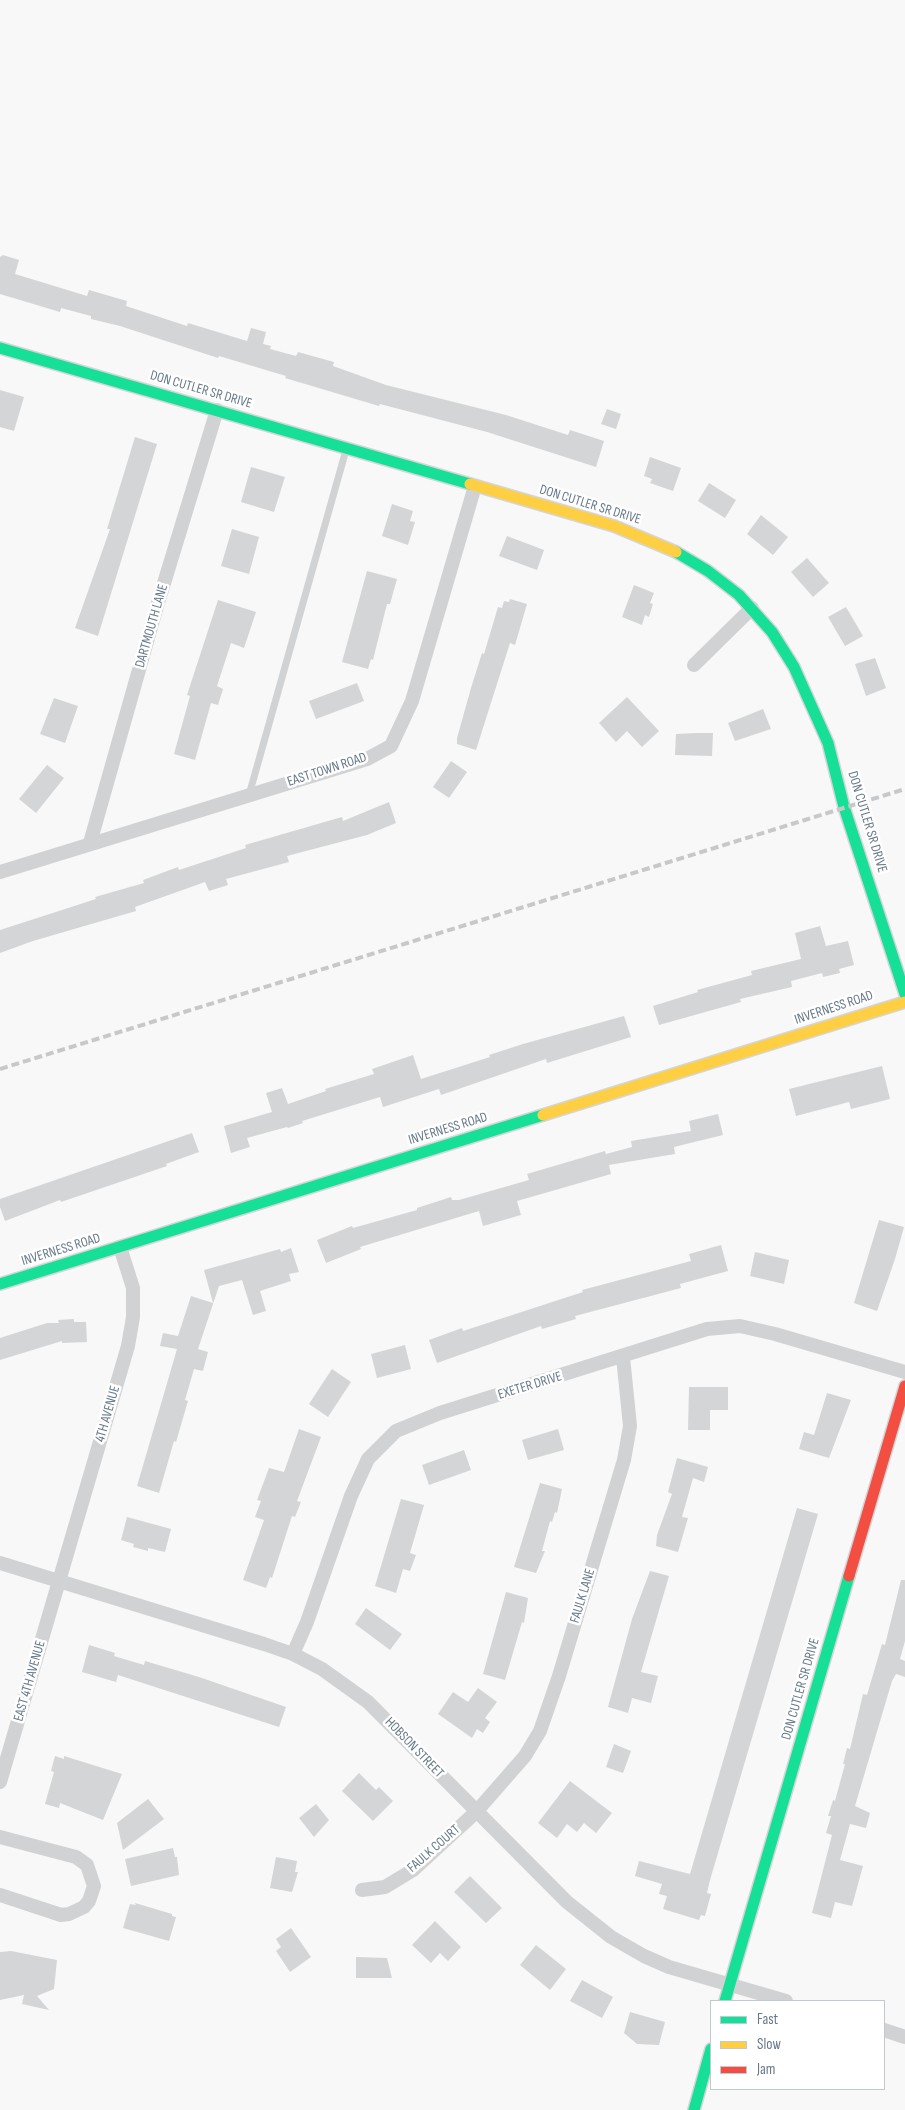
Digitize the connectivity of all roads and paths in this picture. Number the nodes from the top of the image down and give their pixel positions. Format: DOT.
graph roads {
  1 [pos="0,348"];
  2 [pos="217,410"];
  3 [pos="347,447"];
  4 [pos="476,486"];
  5 [pos="752,608"];
  6 [pos="694,665"];
  7 [pos="250,794"];
  8 [pos="90,843"];
  9 [pos="0,872"];
  10 [pos="905,994"];
  11 [pos="905,1002"];
  12 [pos="120,1247"];
  13 [pos="0,1284"];
  14 [pos="624,1357"];
  15 [pos="905,1372"];
  16 [pos="905,1386"];
  17 [pos="0,1563"];
  18 [pos="60,1580"];
  19 [pos="293,1654"];
  20 [pos="0,1782"];
  21 [pos="476,1812"];
  22 [pos="0,1837"];
  23 [pos="362,1890"];
  24 [pos="0,1895"];
  25 [pos="730,1984"];
  26 [pos="725,2000"];
  27 [pos="783,2000"];
  28 [pos="885,2030"];
  29 [pos="905,2037"];
  30 [pos="710,2054"];
  31 [pos="694,2110"];
  1 -- 2 [label="street, DON CUTLER SR DRIVE"];
  2 -- 3 [label="street, DON CUTLER SR DRIVE"];
  2 -- 8 [label="street, DARTMOUTH LANE"];
  3 -- 4 [label="street, DON CUTLER SR DRIVE"];
  3 -- 7 [label="lane"];
  4 -- 5 [label="street, DON CUTLER SR DRIVE"];
  4 -- 7 [label="street, EAST TOWN ROAD"];
  5 -- 6 [label="street"];
  5 -- 10 [label="street, DON CUTLER SR DRIVE"];
  7 -- 8 [label="street, EAST TOWN ROAD"];
  8 -- 9 [label="street, EAST TOWN ROAD"];
  11 -- 12 [label="street, INVERNESS ROAD"];
  12 -- 13 [label="street, INVERNESS ROAD"];
  12 -- 18 [label="street, 4TH AVENUE"];
  14 -- 15 [label="street, EXETER DRIVE"];
  14 -- 19 [label="street, EXETER DRIVE"];
  14 -- 21 [label="street, FAULK LANE"];
  16 -- 25 [label="street, DON CUTLER SR DRIVE"];
  17 -- 18 [label="street, HOBSON STREET"];
  18 -- 19 [label="street, HOBSON STREET"];
  18 -- 20 [label="street, EAST 4TH AVENUE"];
  19 -- 21 [label="street, HOBSON STREET"];
  21 -- 23 [label="street, FAULK COURT"];
  21 -- 25 [label="street, HOBSON STREET"];
  22 -- 24 [label="street"];
  25 -- 26 [label="street, DON CUTLER SR DRIVE"];
  25 -- 27 [label="street, HOBSON STREET"];
  28 -- 29 [label="street"];
  30 -- 31 [label="street"];
}
